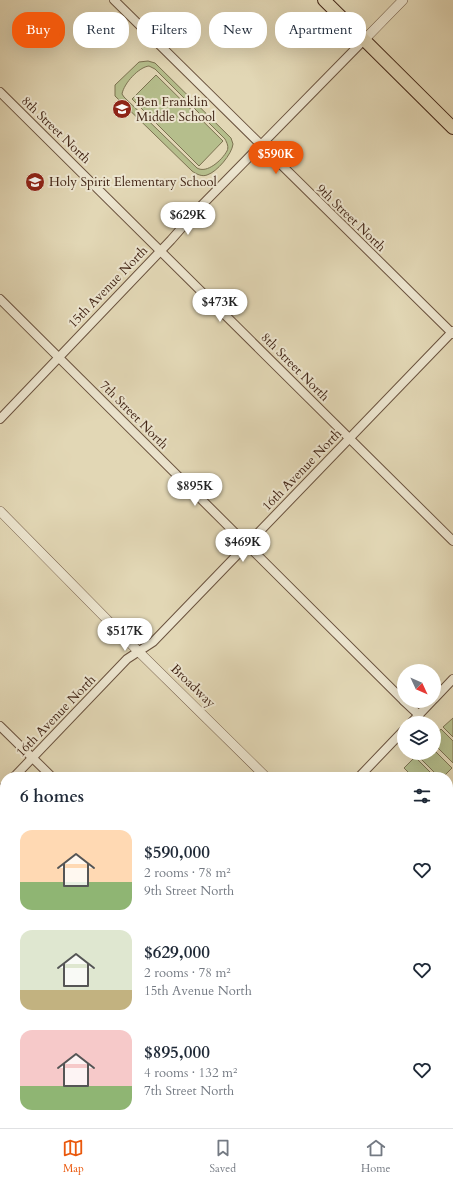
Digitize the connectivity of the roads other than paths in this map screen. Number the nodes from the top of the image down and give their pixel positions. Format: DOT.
graph roads {
  1 [pos="114,0"];
  2 [pos="324,0"];
  3 [pos="403,0"];
  4 [pos="336,12"];
  5 [pos="366,38"];
  6 [pos="366,42"];
  7 [pos="356,48"];
  8 [pos="0,92"];
  9 [pos="453,128"];
  10 [pos="261,146"];
  11 [pos="161,250"];
  12 [pos="0,299"];
  13 [pos="452,332"];
  14 [pos="59,358"];
  15 [pos="0,419"];
  16 [pos="350,438"];
  17 [pos="0,511"];
  18 [pos="453,541"];
  19 [pos="247,545"];
  20 [pos="138,651"];
  21 [pos="453,679"];
  22 [pos="441,692"];
  23 [pos="397,694"];
  24 [pos="412,708"];
  25 [pos="426,708"];
  26 [pos="419,715"];
  27 [pos="0,726"];
  28 [pos="397,737"];
  29 [pos="33,758"];
  30 [pos="19,772"];
  31 [pos="47,772"];
  32 [pos="261,772"];
  33 [pos="365,772"];
  1 -- 10 [label="street, 9th Street North"];
  2 -- 4 [label="main road"];
  3 -- 5 [label="street, 15th Avenue North"];
  6 -- 9 [label="main road"];
  7 -- 10 [label="street, 15th Avenue North"];
  8 -- 11 [label="street, 8th Street North"];
  10 -- 11 [label="street, 15th Avenue North"];
  10 -- 13 [label="street, 9th Street North"];
  11 -- 14 [label="street, 15th Avenue North"];
  11 -- 16 [label="street, 8th Street North"];
  12 -- 14 [label="street, 7th Street North"];
  13 -- 16 [label="street, 16th Avenue North"];
  14 -- 15 [label="street, 15th Avenue North"];
  14 -- 19 [label="street, 7th Street North"];
  16 -- 18 [label="street, 8th Street North"];
  16 -- 19 [label="street, 16th Avenue North"];
  17 -- 20 [label="street, Broadway"];
  19 -- 20 [label="street, 16th Avenue North"];
  19 -- 23 [label="street, 7th Street North"];
  20 -- 29 [label="street, 16th Avenue North"];
  20 -- 32 [label="street, Broadway"];
  21 -- 22 [label="street"];
  24 -- 26 [label="street, 7th Street North"];
  25 -- 26 [label="street"];
  27 -- 29 [label="street"];
  28 -- 33 [label="street"];
  29 -- 30 [label="street, 16th Avenue North"];
  29 -- 31 [label="street"];
}
